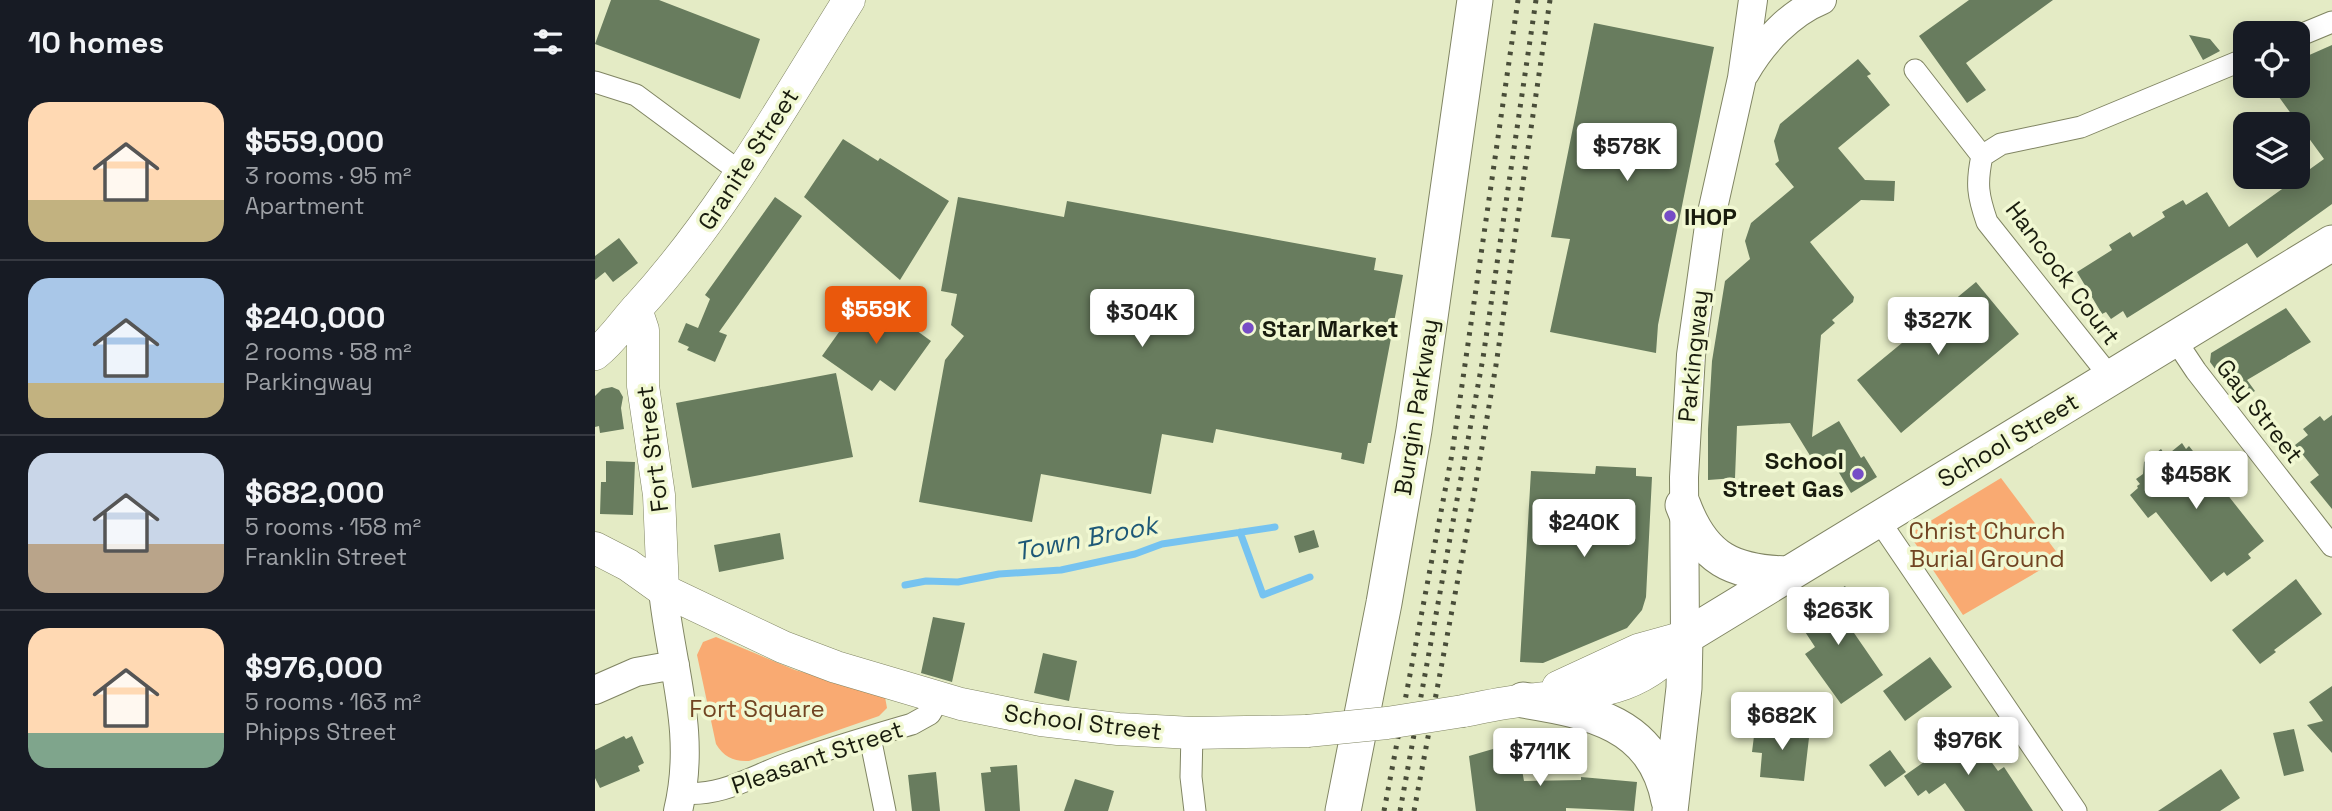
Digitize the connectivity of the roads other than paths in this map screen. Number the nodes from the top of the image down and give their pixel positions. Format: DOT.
graph roads {
  1 [pos="849,0"];
  2 [pos="1475,0"];
  3 [pos="1753,0"];
  4 [pos="1822,0"];
  5 [pos="2332,22"];
  6 [pos="2310,31"];
  7 [pos="2233,64"];
  8 [pos="1915,70"];
  9 [pos="1742,78"];
  10 [pos="595,82"];
  11 [pos="1982,156"];
  12 [pos="740,172"];
  13 [pos="2331,246"];
  14 [pos="636,309"];
  15 [pos="595,331"];
  16 [pos="2174,338"];
  17 [pos="595,354"];
  18 [pos="2111,378"];
  19 [pos="1683,505"];
  20 [pos="1878,519"];
  21 [pos="2332,546"];
  22 [pos="595,548"];
  23 [pos="595,569"];
  24 [pos="1788,575"];
  25 [pos="663,590"];
  26 [pos="1685,637"];
  27 [pos="675,664"];
  28 [pos="595,690"];
  29 [pos="940,697"];
  30 [pos="1523,700"];
  31 [pos="1192,733"];
  32 [pos="870,737"];
  33 [pos="680,802"];
  34 [pos="1670,810"];
  35 [pos="885,811"];
  36 [pos="1195,811"];
  37 [pos="1343,811"];
  38 [pos="2076,811"];
  1 -- 12 [label="main road, Granite Street"];
  2 -- 37 [label="main road, Burgin Parkway"];
  3 -- 9 [label="street, Parkingway"];
  4 -- 9 [label="street, Parkingway"];
  5 -- 6 [label="street"];
  7 -- 11 [label="street"];
  8 -- 11 [label="street"];
  9 -- 19 [label="street, Parkingway"];
  10 -- 12 [label="street"];
  11 -- 18 [label="street, Hancock Court"];
  12 -- 14 [label="main road, Granite Street"];
  13 -- 16 [label="main road, School Street"];
  14 -- 15 [label="main road, Granite Street"];
  14 -- 17 [label="main road, Granite Street"];
  14 -- 25 [label="main road, Fort Street"];
  16 -- 18 [label="main road, School Street"];
  16 -- 21 [label="street, Gay Street"];
  18 -- 20 [label="main road, School Street"];
  19 -- 24 [label="main road"];
  19 -- 26 [label="street, Parkingway"];
  20 -- 24 [label="main road, School Street"];
  20 -- 38 [label="street"];
  22 -- 25 [label="main road, School Street"];
  23 -- 25 [label="main road, School Street"];
  24 -- 26 [label="main road, School Street"];
  25 -- 27 [label="street, Pleasant Street"];
  25 -- 29 [label="main road, School Street"];
  26 -- 30 [label="main road, School Street"];
  26 -- 34 [label="main road"];
  27 -- 28 [label="street"];
  27 -- 33 [label="street, Pleasant Street"];
  29 -- 31 [label="main road, School Street"];
  29 -- 32 [label="street, Pleasant Street"];
  30 -- 31 [label="main road, School Street, bridge"];
  30 -- 34 [label="main road"];
  31 -- 36 [label="street"];
  32 -- 33 [label="street, Pleasant Street"];
  32 -- 35 [label="street"];
}
